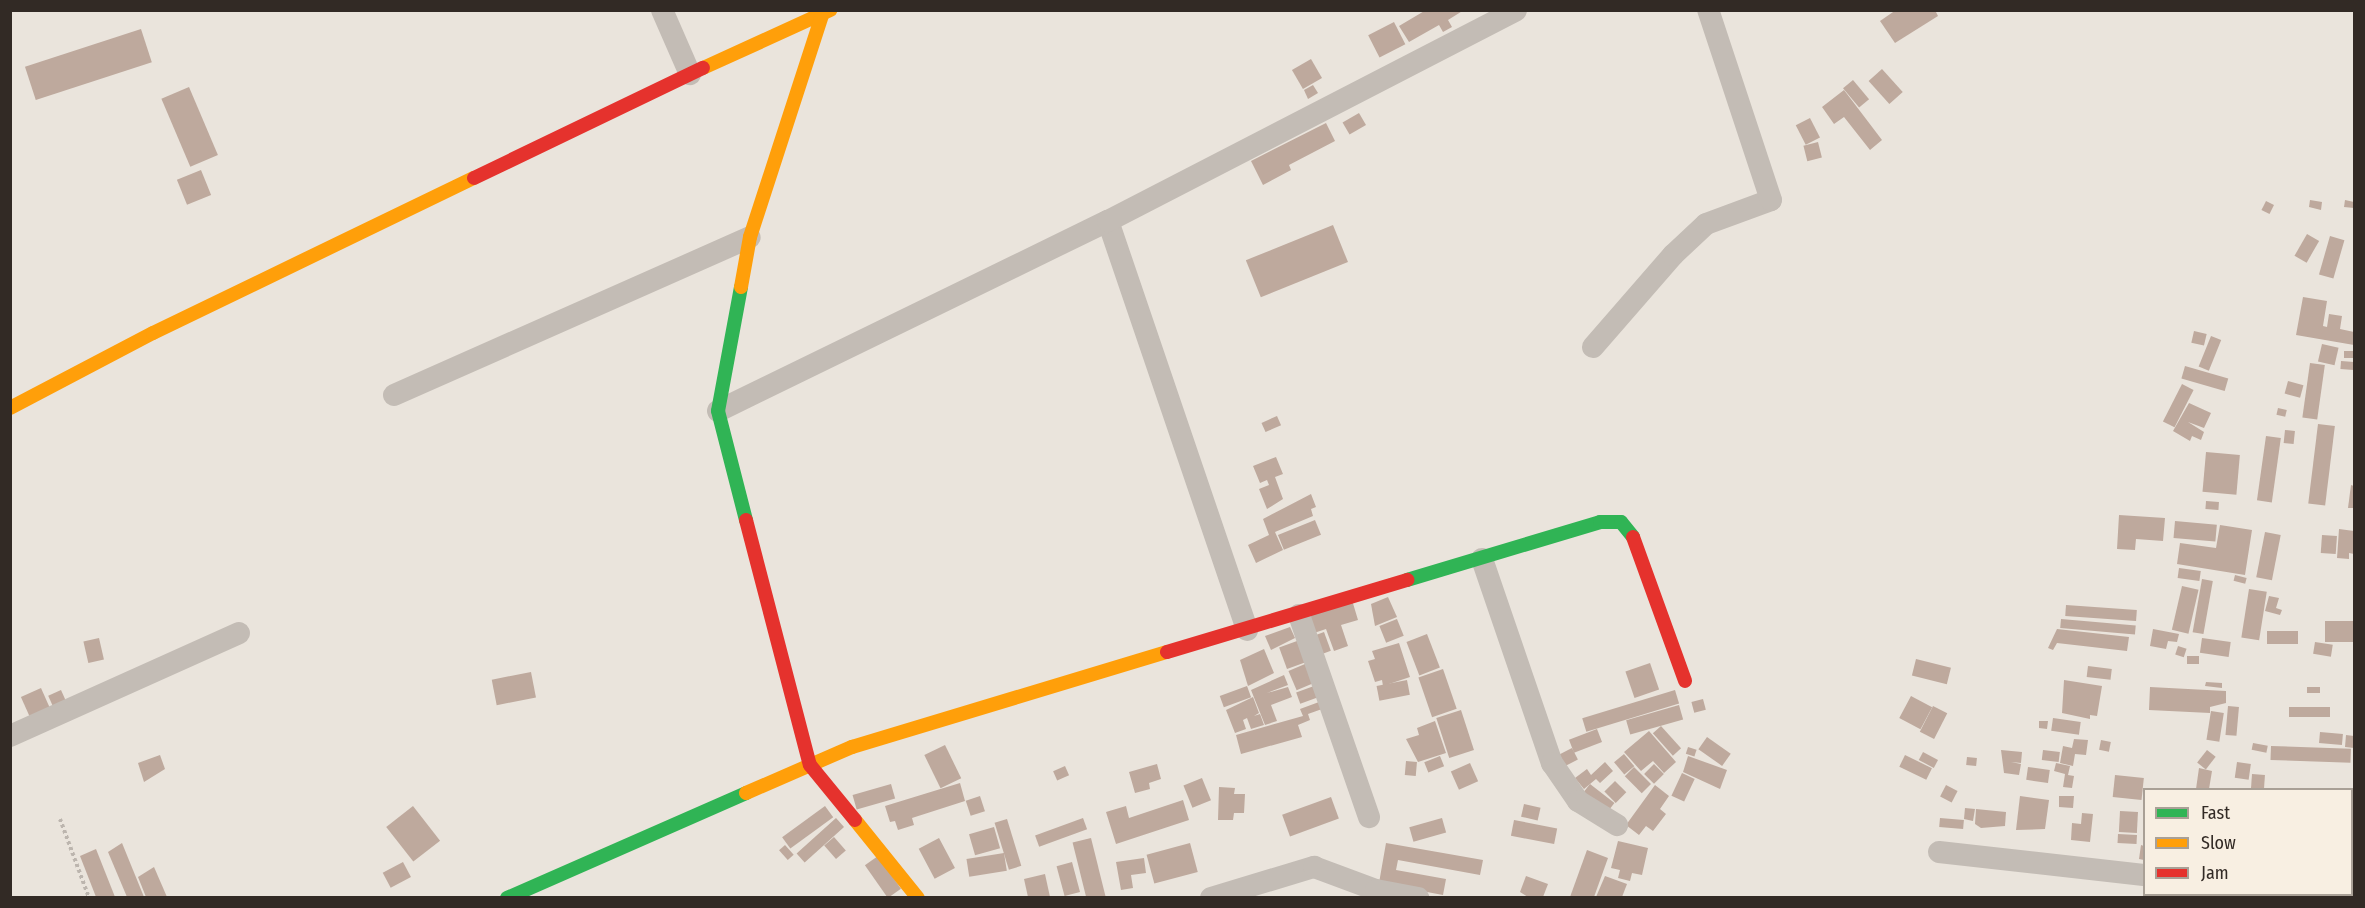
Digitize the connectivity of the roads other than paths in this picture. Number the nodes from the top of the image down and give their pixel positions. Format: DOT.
graph roads {
  1 [pos="662,10"];
  2 [pos="1516,10"];
  3 [pos="1708,10"];
  4 [pos="826,13"];
  5 [pos="690,74"];
  6 [pos="1108,221"];
  7 [pos="750,237"];
  8 [pos="1593,347"];
  9 [pos="394,395"];
  10 [pos="10,408"];
  11 [pos="718,411"];
  12 [pos="1482,559"];
  13 [pos="1299,615"];
  14 [pos="1247,630"];
  15 [pos="239,633"];
  16 [pos="1685,681"];
  17 [pos="10,736"];
  18 [pos="810,765"];
  19 [pos="1369,817"];
  20 [pos="1617,825"];
  21 [pos="1939,852"];
  22 [pos="2143,875"];
  23 [pos="507,897"];
  24 [pos="918,897"];
  25 [pos="1211,897"];
  26 [pos="1418,897"];
  1 -- 5 [label="street"];
  2 -- 6 [label="street"];
  3 -- 8 [label="street"];
  4 -- 5 [label="street"];
  4 -- 7 [label="street"];
  5 -- 10 [label="street"];
  6 -- 11 [label="street"];
  6 -- 14 [label="street"];
  7 -- 9 [label="street"];
  7 -- 11 [label="street"];
  11 -- 18 [label="street"];
  12 -- 13 [label="street"];
  12 -- 16 [label="street"];
  12 -- 20 [label="street"];
  13 -- 14 [label="street"];
  13 -- 19 [label="street"];
  14 -- 18 [label="street"];
  15 -- 17 [label="street"];
  18 -- 23 [label="street"];
  18 -- 24 [label="street"];
  21 -- 22 [label="street"];
  25 -- 26 [label="street"];
}
